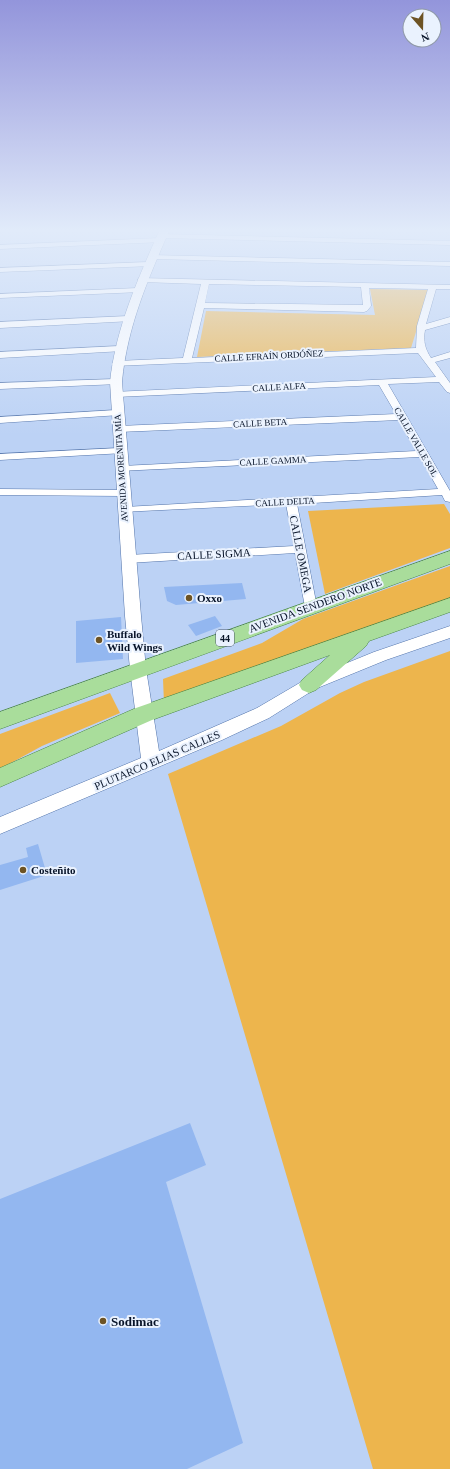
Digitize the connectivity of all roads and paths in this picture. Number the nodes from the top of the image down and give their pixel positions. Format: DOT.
graph roads {
  1 [pos="136,298"];
  2 [pos="203,298"];
  3 [pos="366,298"];
  4 [pos="431,298"];
  5 [pos="201,305"];
  6 [pos="129,319"];
  7 [pos="450,320"];
  8 [pos="0,325"];
  9 [pos="421,328"];
  10 [pos="120,349"];
  11 [pos="421,350"];
  12 [pos="0,355"];
  13 [pos="450,355"];
  14 [pos="187,360"];
  15 [pos="430,361"];
  16 [pos="117,364"];
  17 [pos="443,379"];
  18 [pos="382,382"];
  19 [pos="0,386"];
  20 [pos="116,388"];
  21 [pos="450,390"];
  22 [pos="117,413"];
  23 [pos="402,417"];
  24 [pos="0,420"];
  25 [pos="119,429"];
  26 [pos="120,451"];
  27 [pos="423,454"];
  28 [pos="0,457"];
  29 [pos="122,469"];
  30 [pos="0,492"];
  31 [pos="123,493"];
  32 [pos="448,497"];
  33 [pos="291,501"];
  34 [pos="125,510"];
  35 [pos="299,549"];
  36 [pos="450,557"];
  37 [pos="128,559"];
  38 [pos="450,605"];
  39 [pos="311,607"];
  40 [pos="450,632"];
  41 [pos="369,633"];
  42 [pos="138,669"];
  43 [pos="309,685"];
  44 [pos="144,714"];
  45 [pos="0,721"];
  46 [pos="151,762"];
  47 [pos="0,778"];
  48 [pos="0,826"];
  1 -- 6 [label="street, AVENIDA MORENITA MÍA"];
  2 -- 5 [label="street"];
  3 -- 5 [label="street"];
  4 -- 9 [label="street"];
  5 -- 14 [label="street"];
  6 -- 8 [label="street"];
  6 -- 10 [label="street, AVENIDA MORENITA MÍA"];
  7 -- 9 [label="street"];
  9 -- 11 [label="street"];
  10 -- 12 [label="street"];
  10 -- 16 [label="street, AVENIDA MORENITA MÍA"];
  11 -- 14 [label="street, CALLE EFRAÍN ORDÓÑEZ"];
  11 -- 15 [label="street"];
  13 -- 15 [label="street"];
  14 -- 16 [label="street, CALLE EFRAÍN ORDÓÑEZ"];
  15 -- 17 [label="street"];
  16 -- 20 [label="street, AVENIDA MORENITA MÍA"];
  17 -- 18 [label="street, CALLE ALFA"];
  17 -- 21 [label="street"];
  18 -- 20 [label="street, CALLE ALFA"];
  18 -- 23 [label="street, CALLE VALLE SOL"];
  19 -- 20 [label="street, CALLE ALFA"];
  20 -- 22 [label="street, AVENIDA MORENITA MÍA"];
  22 -- 24 [label="street"];
  22 -- 25 [label="street, AVENIDA MORENITA MÍA"];
  23 -- 25 [label="street, CALLE BETA"];
  23 -- 27 [label="street, CALLE VALLE SOL"];
  25 -- 26 [label="street, AVENIDA MORENITA MÍA"];
  26 -- 28 [label="street"];
  26 -- 29 [label="street, AVENIDA MORENITA MÍA"];
  27 -- 29 [label="street, CALLE GAMMA"];
  27 -- 32 [label="street, CALLE VALLE SOL"];
  29 -- 31 [label="street, AVENIDA MORENITA MÍA"];
  30 -- 31 [label="street"];
  31 -- 34 [label="street, AVENIDA MORENITA MÍA"];
  32 -- 33 [label="street, CALLE DELTA"];
  33 -- 34 [label="street, CALLE DELTA"];
  33 -- 35 [label="street, CALLE OMEGA"];
  34 -- 37 [label="street, AVENIDA MORENITA MÍA"];
  35 -- 37 [label="street, CALLE SIGMA"];
  35 -- 39 [label="street, CALLE OMEGA"];
  36 -- 39 [label="main road, AVENIDA SENDERO NORTE / 44"];
  37 -- 42 [label="street, AVENIDA MORENITA MÍA"];
  38 -- 41 [label="main road"];
  39 -- 42 [label="main road, AVENIDA SENDERO NORTE / 44"];
  40 -- 43 [label="street"];
  41 -- 43 [label="main road"];
  41 -- 44 [label="main road"];
  42 -- 44 [label="street, AVENIDA MORENITA MÍA"];
  42 -- 45 [label="main road, AVENIDA SENDERO NORTE / 44"];
  43 -- 46 [label="street, PLUTARCO ELIAS CALLES"];
  44 -- 46 [label="street, AVENIDA MORENITA MÍA"];
  44 -- 47 [label="main road"];
  46 -- 48 [label="street, PLUTARCO ELIAS CALLES"];
}
